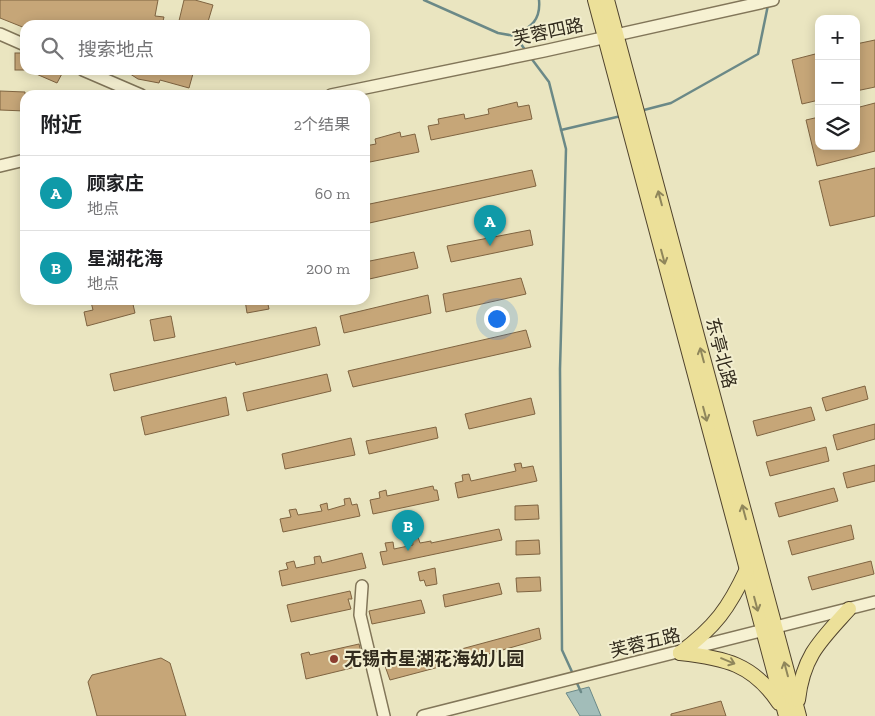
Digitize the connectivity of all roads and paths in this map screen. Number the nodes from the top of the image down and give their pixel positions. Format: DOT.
graph roads {
  1 [pos="595,0"];
  2 [pos="606,0"];
  3 [pos="773,0"];
  4 [pos="0,34"];
  5 [pos="611,37"];
  6 [pos="20,42"];
  7 [pos="95,75"];
  8 [pos="129,90"];
  9 [pos="355,90"];
  10 [pos="634,123"];
  11 [pos="20,161"];
  12 [pos="0,166"];
  13 [pos="747,569"];
  14 [pos="362,586"];
  15 [pos="875,602"];
  16 [pos="849,609"];
  17 [pos="770,630"];
  18 [pos="680,653"];
  19 [pos="792,713"];
  20 [pos="384,716"];
  21 [pos="423,716"];
  1 -- 5 [label="main road, 东亭北路"];
  2 -- 5 [label="main road, 东亭北路"];
  3 -- 5 [label="street, 芙蓉四路"];
  4 -- 6 [label="street"];
  5 -- 9 [label="street, 芙蓉四路"];
  5 -- 10 [label="main road, 东亭北路"];
  7 -- 8 [label="street"];
  10 -- 13 [label="main road, 东亭北路, one-way"];
  17 -- 10 [label="main road, 东亭北路, one-way"];
  11 -- 12 [label="street"];
  13 -- 17 [label="main road, 东亭北路, one-way"];
  13 -- 18 [label="main road"];
  14 -- 20 [label="street"];
  15 -- 16 [label="street, 芙蓉五路"];
  16 -- 17 [label="street, 芙蓉五路"];
  16 -- 19 [label="main road"];
  17 -- 18 [label="street, 芙蓉五路"];
  17 -- 19 [label="main road, 东亭北路"];
  18 -- 19 [label="main road, one-way"];
  18 -- 21 [label="street, 芙蓉五路"];
}
